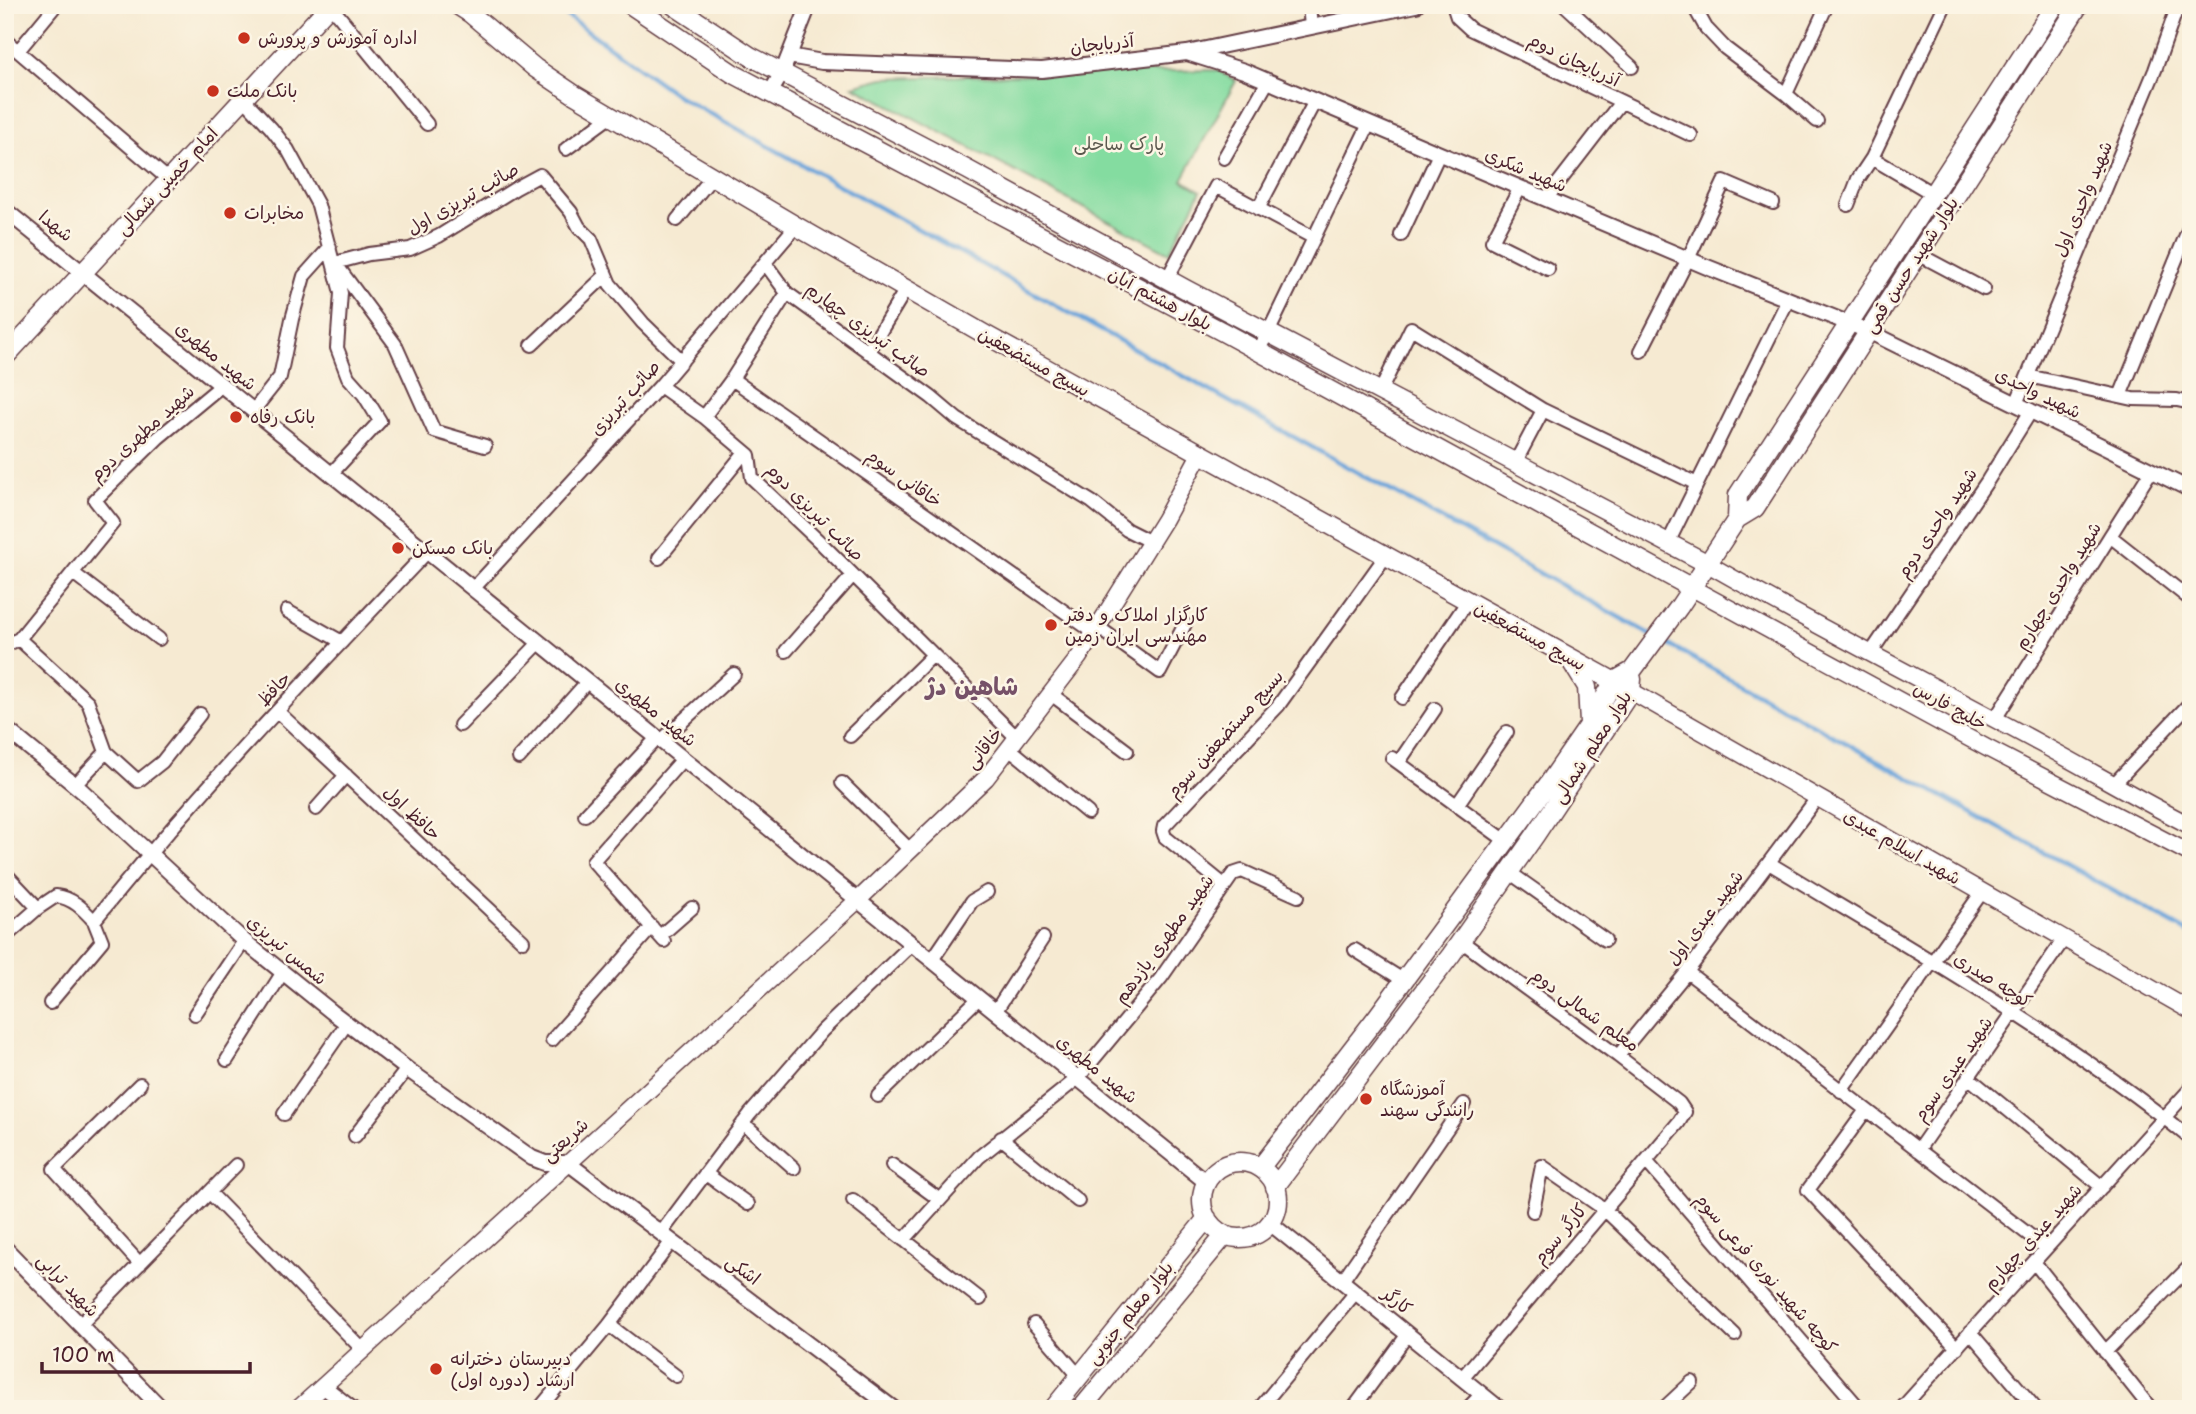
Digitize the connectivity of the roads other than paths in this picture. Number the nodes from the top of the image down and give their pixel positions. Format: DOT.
graph roads {
  1 [pos="56,5"];
  2 [pos="330,5"];
  3 [pos="631,5"];
  4 [pos="673,5"];
  5 [pos="809,5"];
  6 [pos="1309,5"];
  7 [pos="1416,5"];
  8 [pos="1453,5"];
  9 [pos="1564,5"];
  10 [pos="1692,5"];
  11 [pos="1827,5"];
  12 [pos="1945,5"];
  13 [pos="2055,5"];
  14 [pos="2079,5"];
  15 [pos="2178,5"];
  16 [pos="464,8"];
  17 [pos="1389,8"];
  18 [pos="1311,27"];
  19 [pos="5,40"];
  20 [pos="18,51"];
  21 [pos="1187,54"];
  22 [pos="785,65"];
  23 [pos="1632,67"];
  24 [pos="1268,81"];
  25 [pos="770,93"];
  26 [pos="1786,94"];
  27 [pos="244,99"];
  28 [pos="1315,101"];
  29 [pos="1621,102"];
  30 [pos="611,116"];
  31 [pos="1817,121"];
  32 [pos="427,124"];
  33 [pos="1369,124"];
  34 [pos="1691,135"];
  35 [pos="566,149"];
  36 [pos="1439,154"];
  37 [pos="1224,158"];
  38 [pos="1872,158"];
  39 [pos="713,176"];
  40 [pos="169,180"];
  41 [pos="1520,188"];
  42 [pos="1933,194"];
  43 [pos="1546,199"];
  44 [pos="1773,203"];
  45 [pos="1848,205"];
  46 [pos="1258,209"];
  47 [pos="5,210"];
  48 [pos="1047,214"];
  49 [pos="677,220"];
  50 [pos="2191,223"];
  51 [pos="796,226"];
  52 [pos="1035,233"];
  53 [pos="1401,235"];
  54 [pos="1314,238"];
  55 [pos="330,247"];
  56 [pos="1918,254"];
  57 [pos="1688,259"];
  58 [pos="335,263"];
  59 [pos="765,263"];
  60 [pos="1548,270"];
  61 [pos="82,272"];
  62 [pos="606,275"];
  63 [pos="1167,279"];
  64 [pos="906,289"];
  65 [pos="1984,289"];
  66 [pos="788,293"];
  67 [pos="1788,300"];
  68 [pos="1849,325"];
  69 [pos="1868,331"];
  70 [pos="1269,333"];
  71 [pos="532,345"];
  72 [pos="1258,351"];
  73 [pos="1641,351"];
  74 [pos="7,352"];
  75 [pos="868,352"];
  76 [pos="682,361"];
  77 [pos="2028,376"];
  78 [pos="732,379"];
  79 [pos="222,385"];
  80 [pos="660,386"];
  81 [pos="1380,392"];
  82 [pos="2120,396"];
  83 [pos="2191,403"];
  84 [pos="2016,404"];
  85 [pos="1543,410"];
  86 [pos="253,411"];
  87 [pos="2031,411"];
  88 [pos="704,417"];
  89 [pos="485,446"];
  90 [pos="745,452"];
  91 [pos="1200,454"];
  92 [pos="1515,463"];
  93 [pos="2151,471"];
  94 [pos="331,474"];
  95 [pos="1697,484"];
  96 [pos="2191,490"];
  97 [pos="1737,519"];
  98 [pos="2110,536"];
  99 [pos="1151,542"];
  100 [pos="1668,543"];
  101 [pos="427,552"];
  102 [pos="1385,556"];
  103 [pos="659,558"];
  104 [pos="1708,564"];
  105 [pos="73,573"];
  106 [pos="855,577"];
  107 [pos="1692,588"];
  108 [pos="473,589"];
  109 [pos="2191,600"];
  110 [pos="1467,602"];
  111 [pos="287,611"];
  112 [pos="1185,624"];
  113 [pos="1097,630"];
  114 [pos="19,639"];
  115 [pos="159,639"];
  116 [pos="5,640"];
  117 [pos="342,642"];
  118 [pos="539,643"];
  119 [pos="786,651"];
  120 [pos="1870,654"];
  121 [pos="933,655"];
  122 [pos="1569,658"];
  123 [pos="1632,671"];
  124 [pos="734,674"];
  125 [pos="1614,681"];
  126 [pos="587,682"];
  127 [pos="1632,691"];
  128 [pos="1051,694"];
  129 [pos="1402,698"];
  130 [pos="2191,702"];
  131 [pos="1435,709"];
  132 [pos="277,711"];
  133 [pos="200,714"];
  134 [pos="1995,719"];
  135 [pos="460,725"];
  136 [pos="1589,725"];
  137 [pos="5,728"];
  138 [pos="1507,732"];
  139 [pos="850,736"];
  140 [pos="659,739"];
  141 [pos="1013,743"];
  142 [pos="1127,751"];
  143 [pos="106,752"];
  144 [pos="519,758"];
  145 [pos="683,759"];
  146 [pos="346,775"];
  147 [pos="842,783"];
  148 [pos="75,785"];
  149 [pos="2113,785"];
  150 [pos="1817,798"];
  151 [pos="1457,805"];
  152 [pos="316,809"];
  153 [pos="1088,813"];
  154 [pos="584,815"];
  155 [pos="1520,822"];
  156 [pos="2191,827"];
  157 [pos="1536,834"];
  158 [pos="1506,841"];
  159 [pos="911,851"];
  160 [pos="149,853"];
  161 [pos="2191,854"];
  162 [pos="1769,863"];
  163 [pos="1509,872"];
  164 [pos="5,873"];
  165 [pos="1224,886"];
  166 [pos="987,892"];
  167 [pos="1982,892"];
  168 [pos="1298,896"];
  169 [pos="858,900"];
  170 [pos="38,908"];
  171 [pos="692,908"];
  172 [pos="94,921"];
  173 [pos="659,935"];
  174 [pos="5,937"];
  175 [pos="1043,937"];
  176 [pos="2064,939"];
  177 [pos="1605,940"];
  178 [pos="244,941"];
  179 [pos="523,941"];
  180 [pos="1461,941"];
  181 [pos="912,944"];
  182 [pos="1355,950"];
  183 [pos="932,960"];
  184 [pos="1933,963"];
  185 [pos="283,972"];
  186 [pos="1686,972"];
  187 [pos="1403,980"];
  188 [pos="979,998"];
  189 [pos="50,1003"];
  190 [pos="2191,1011"];
  191 [pos="995,1012"];
  192 [pos="2013,1013"];
  193 [pos="195,1014"];
  194 [pos="346,1023"];
  195 [pos="552,1040"];
  196 [pos="1618,1056"];
  197 [pos="227,1059"];
  198 [pos="407,1069"];
  199 [pos="1968,1077"];
  200 [pos="1078,1078"];
  201 [pos="140,1084"];
  202 [pos="2191,1088"];
  203 [pos="1841,1091"];
  204 [pos="878,1096"];
  205 [pos="1464,1104"];
  206 [pos="1866,1110"];
  207 [pos="1685,1112"];
  208 [pos="284,1114"];
  209 [pos="2164,1118"];
  210 [pos="743,1123"];
  211 [pos="355,1136"];
  212 [pos="1001,1138"];
  213 [pos="2191,1139"];
  214 [pos="1918,1150"];
  215 [pos="1646,1161"];
  216 [pos="568,1163"];
  217 [pos="892,1164"];
  218 [pos="236,1166"];
  219 [pos="794,1168"];
  220 [pos="1260,1168"];
  221 [pos="706,1174"];
  222 [pos="1206,1182"];
  223 [pos="2102,1186"];
  224 [pos="1275,1187"];
  225 [pos="209,1193"];
  226 [pos="853,1200"];
  227 [pos="940,1200"];
  228 [pos="1078,1201"];
  229 [pos="748,1204"];
  230 [pos="1605,1209"];
  231 [pos="1533,1211"];
  232 [pos="1207,1218"];
  233 [pos="1270,1223"];
  234 [pos="1225,1234"];
  235 [pos="667,1237"];
  236 [pos="904,1240"];
  237 [pos="5,1248"];
  238 [pos="2046,1248"];
  239 [pos="2034,1262"];
  240 [pos="140,1264"];
  241 [pos="2191,1265"];
  242 [pos="1342,1281"];
  243 [pos="1356,1292"];
  244 [pos="980,1299"];
  245 [pos="1034,1324"];
  246 [pos="80,1325"];
  247 [pos="609,1325"];
  248 [pos="1970,1332"];
  249 [pos="1408,1334"];
  250 [pos="1735,1335"];
  251 [pos="1957,1348"];
  252 [pos="363,1350"];
  253 [pos="2105,1352"];
  254 [pos="1079,1376"];
  255 [pos="676,1377"];
  256 [pos="1462,1378"];
  257 [pos="1692,1382"];
  258 [pos="323,1386"];
  259 [pos="1482,1394"];
  260 [pos="162,1409"];
  261 [pos="298,1409"];
  262 [pos="352,1409"];
  263 [pos="539,1409"];
  264 [pos="894,1409"];
  265 [pos="1053,1409"];
  266 [pos="1081,1409"];
  267 [pos="1259,1409"];
  268 [pos="1353,1409"];
  269 [pos="1467,1409"];
  270 [pos="1500,1409"];
  271 [pos="1663,1409"];
  272 [pos="1860,1409"];
  273 [pos="1901,1409"];
  274 [pos="2036,1409"];
  275 [pos="2151,1409"];
  1 -- 20 [label="street"];
  2 -- 27 [label="main road, امام خمینی شمالی"];
  2 -- 32 [label="street"];
  3 -- 25 [label="main road, بلوار هشتم آبان"];
  4 -- 22 [label="main road, بلوار هشتم آبان"];
  5 -- 22 [label="street"];
  6 -- 18 [label="street"];
  7 -- 17 [label="street, آذربایجان"];
  8 -- 29 [label="street, آذربایجان دوم"];
  9 -- 23 [label="street"];
  10 -- 26 [label="street"];
  11 -- 26 [label="street"];
  12 -- 38 [label="street"];
  13 -- 42 [label="main road, بلوار شهید حسن قمی"];
  14 -- 56 [label="main road, بلوار شهید حسن قمی"];
  15 -- 77 [label="street, شهید واحدی اول"];
  16 -- 30 [label="main road, بسیج مستضعفین"];
  17 -- 18 [label="street, آذربایجان"];
  18 -- 21 [label="street, آذربایجان"];
  19 -- 20 [label="street"];
  20 -- 40 [label="street"];
  21 -- 22 [label="street, آذربایجان"];
  21 -- 24 [label="street, شهید شکری"];
  22 -- 25 [label="street"];
  22 -- 48 [label="main road, بلوار هشتم آبان"];
  24 -- 28 [label="street, شهید شکری"];
  24 -- 37 [label="street"];
  25 -- 52 [label="main road, بلوار هشتم آبان"];
  26 -- 31 [label="street"];
  27 -- 40 [label="main road, امام خمینی شمالی"];
  27 -- 55 [label="street"];
  28 -- 33 [label="street, شهید شکری"];
  28 -- 46 [label="street"];
  29 -- 34 [label="street, آذربایجان دوم"];
  29 -- 43 [label="street"];
  30 -- 35 [label="street"];
  30 -- 39 [label="main road, بسیج مستضعفین"];
  33 -- 36 [label="street, شهید شکری"];
  33 -- 54 [label="street"];
  36 -- 41 [label="street, شهید شکری"];
  36 -- 53 [label="street"];
  38 -- 42 [label="street"];
  38 -- 45 [label="street"];
  39 -- 49 [label="street"];
  39 -- 51 [label="main road, بسیج مستضعفین"];
  40 -- 61 [label="main road, امام خمینی شمالی"];
  41 -- 43 [label="street, شهید شکری"];
  41 -- 60 [label="street"];
  42 -- 68 [label="main road, بلوار شهید حسن قمی"];
  43 -- 57 [label="street, شهید شکری"];
  44 -- 57 [label="street"];
  46 -- 54 [label="street"];
  46 -- 63 [label="street"];
  47 -- 61 [label="street, شهدا"];
  48 -- 52 [label="main road"];
  48 -- 63 [label="main road, بلوار هشتم آبان"];
  50 -- 82 [label="street"];
  51 -- 59 [label="street, صائب تبریزی"];
  51 -- 64 [label="main road, بسیج مستضعفین"];
  52 -- 72 [label="main road, بلوار هشتم آبان"];
  54 -- 70 [label="street"];
  55 -- 58 [label="street"];
  55 -- 86 [label="street"];
  56 -- 65 [label="street"];
  56 -- 69 [label="main road, بلوار شهید حسن قمی"];
  57 -- 67 [label="street, شهید شکری"];
  57 -- 73 [label="street"];
  58 -- 62 [label="street, صائب تبریزی اول"];
  58 -- 89 [label="street"];
  58 -- 94 [label="street"];
  59 -- 66 [label="street, صائب تبریزی چهارم"];
  59 -- 76 [label="street, صائب تبریزی"];
  61 -- 74 [label="main road, امام خمینی شمالی"];
  61 -- 79 [label="street, شهید مطهری"];
  62 -- 71 [label="street"];
  62 -- 76 [label="street, صائب تبریزی اول"];
  63 -- 70 [label="main road, بلوار هشتم آبان"];
  64 -- 75 [label="street"];
  64 -- 91 [label="main road, بسیج مستضعفین"];
  66 -- 75 [label="street, صائب تبریزی چهارم"];
  66 -- 78 [label="street"];
  67 -- 68 [label="street, شهید شکری"];
  67 -- 95 [label="street"];
  68 -- 69 [label="street, شهید واحدی"];
  68 -- 97 [label="main road, بلوار شهید حسن قمی"];
  69 -- 84 [label="street, شهید واحدی"];
  69 -- 97 [label="main road, بلوار شهید حسن قمی"];
  70 -- 72 [label="street"];
  70 -- 81 [label="main road, بلوار هشتم آبان"];
  72 -- 107 [label="main road, بلوار هشتم آبان"];
  75 -- 99 [label="street, صائب تبریزی چهارم"];
  76 -- 80 [label="street, صائب تبریزی"];
  77 -- 82 [label="street"];
  77 -- 84 [label="street, شهید واحدی اول"];
  78 -- 88 [label="street"];
  78 -- 113 [label="street, خاقانی سوم"];
  79 -- 86 [label="street, شهید مطهری"];
  79 -- 105 [label="street, شهید مطهری دوم"];
  80 -- 88 [label="street, صائب تبریزی دوم"];
  80 -- 108 [label="street, صائب تبریزی"];
  81 -- 85 [label="street"];
  81 -- 92 [label="main road, بلوار هشتم آبان"];
  82 -- 83 [label="street"];
  84 -- 87 [label="street, شهید واحدی"];
  85 -- 92 [label="street"];
  85 -- 95 [label="street"];
  86 -- 94 [label="street, شهید مطهری"];
  87 -- 93 [label="street, شهید واحدی"];
  87 -- 120 [label="street, شهید واحدی دوم"];
  88 -- 90 [label="street, صائب تبریزی دوم"];
  90 -- 103 [label="street"];
  90 -- 106 [label="street, صائب تبریزی دوم"];
  91 -- 99 [label="main road, خاقانی"];
  91 -- 102 [label="main road, بسیج مستضعفین"];
  92 -- 100 [label="main road, بلوار هشتم آبان"];
  93 -- 96 [label="street, شهید واحدی"];
  93 -- 98 [label="street, شهید واحدی چهارم"];
  94 -- 101 [label="street, شهید مطهری"];
  95 -- 100 [label="street"];
  97 -- 104 [label="main road, بلوار شهید حسن قمی"];
  98 -- 109 [label="street"];
  98 -- 134 [label="street, شهید واحدی چهارم"];
  99 -- 113 [label="main road, خاقانی"];
  100 -- 104 [label="main road, بلوار هشتم آبان"];
  101 -- 108 [label="street, شهید مطهری"];
  101 -- 117 [label="street, حافظ"];
  102 -- 110 [label="main road, بسیج مستضعفین"];
  102 -- 165 [label="street, بسیج مستضعفین سوم"];
  104 -- 107 [label="main road, بلوار شهید حسن قمی"];
  104 -- 120 [label="main road, خلیج فارس"];
  105 -- 114 [label="street, شهید مطهری دوم"];
  105 -- 115 [label="street"];
  106 -- 119 [label="street"];
  106 -- 121 [label="street, صائب تبریزی دوم"];
  107 -- 123 [label="main road, بلوار شهید حسن قمی"];
  107 -- 161 [label="main road, خلیج فارس"];
  108 -- 118 [label="street, شهید مطهری"];
  110 -- 122 [label="main road, بسیج مستضعفین"];
  110 -- 129 [label="street"];
  111 -- 117 [label="street"];
  112 -- 113 [label="street, خاقانی سوم"];
  113 -- 128 [label="main road, خاقانی"];
  114 -- 116 [label="street"];
  114 -- 143 [label="street"];
  117 -- 132 [label="street, حافظ"];
  118 -- 126 [label="street, شهید مطهری"];
  118 -- 135 [label="street"];
  120 -- 134 [label="main road, خلیج فارس"];
  121 -- 139 [label="street"];
  121 -- 141 [label="street, صائب تبریزی دوم"];
  122 -- 125 [label="main road, بسیج مستضعفین"];
  122 -- 136 [label="main road"];
  123 -- 125 [label="main road, بلوار معلم شمالی"];
  123 -- 127 [label="main road, بلوار معلم شمالی"];
  124 -- 140 [label="street"];
  125 -- 127 [label="main road, شهید اسلام عبدی"];
  125 -- 136 [label="main road, بلوار معلم شمالی"];
  126 -- 140 [label="street, شهید مطهری"];
  126 -- 144 [label="street"];
  127 -- 150 [label="main road, شهید اسلام عبدی"];
  127 -- 157 [label="main road, بلوار معلم شمالی"];
  128 -- 141 [label="main road, خاقانی"];
  128 -- 142 [label="street"];
  130 -- 149 [label="street"];
  131 -- 151 [label="street"];
  132 -- 146 [label="street, حافظ اول"];
  132 -- 160 [label="street, حافظ"];
  133 -- 143 [label="street"];
  134 -- 149 [label="main road, خلیج فارس"];
  136 -- 155 [label="main road, بلوار معلم شمالی"];
  137 -- 148 [label="street, شمس تبریزی"];
  138 -- 151 [label="street"];
  140 -- 145 [label="street, شهید مطهری"];
  140 -- 154 [label="street"];
  141 -- 153 [label="street, صائب تبریزی دوم"];
  141 -- 159 [label="main road, خاقانی"];
  143 -- 148 [label="street"];
  145 -- 169 [label="street, شهید مطهری"];
  145 -- 173 [label="street"];
  146 -- 152 [label="street"];
  146 -- 179 [label="street, حافظ اول"];
  147 -- 159 [label="street"];
  148 -- 160 [label="street, شمس تبریزی"];
  149 -- 156 [label="main road, خلیج فارس"];
  150 -- 162 [label="street, شهید عبدی اول"];
  150 -- 167 [label="main road, شهید اسلام عبدی"];
  151 -- 158 [label="street"];
  155 -- 157 [label="main road"];
  155 -- 158 [label="main road, بلوار معلم شمالی"];
  157 -- 163 [label="main road, بلوار معلم شمالی"];
  158 -- 187 [label="main road, بلوار معلم شمالی"];
  159 -- 169 [label="main road, خاقانی"];
  160 -- 172 [label="street, حافظ"];
  160 -- 178 [label="street, شمس تبریزی"];
  162 -- 184 [label="street, کوچه صدری"];
  162 -- 186 [label="street, شهید عبدی اول"];
  163 -- 177 [label="street"];
  163 -- 180 [label="main road, بلوار معلم شمالی"];
  164 -- 170 [label="street"];
  165 -- 168 [label="street, شهید مطهری یازدهم"];
  165 -- 200 [label="street, شهید مطهری یازدهم"];
  166 -- 183 [label="street"];
  167 -- 176 [label="main road, شهید اسلام عبدی"];
  167 -- 184 [label="street"];
  169 -- 181 [label="street, شهید مطهری"];
  169 -- 216 [label="main road, شریعتی"];
  170 -- 172 [label="street"];
  170 -- 174 [label="street"];
  171 -- 173 [label="street"];
  172 -- 189 [label="street"];
  173 -- 195 [label="street"];
  175 -- 191 [label="street"];
  176 -- 190 [label="main road, شهید اسلام عبدی"];
  176 -- 192 [label="street, شهید عبدی سوم"];
  178 -- 185 [label="street, شمس تبریزی"];
  178 -- 193 [label="street"];
  180 -- 196 [label="street, معلم شمالی دوم"];
  180 -- 224 [label="main road, بلوار معلم شمالی"];
  181 -- 183 [label="street, شهید مطهری"];
  181 -- 210 [label="street"];
  182 -- 187 [label="street"];
  183 -- 188 [label="street, شهید مطهری"];
  184 -- 192 [label="street, کوچه صدری"];
  184 -- 203 [label="street"];
  185 -- 194 [label="street, شمس تبریزی"];
  185 -- 197 [label="street"];
  186 -- 196 [label="street, شهید عبدی اول"];
  186 -- 203 [label="street"];
  187 -- 220 [label="main road, بلوار معلم شمالی"];
  188 -- 191 [label="street, شهید مطهری"];
  188 -- 204 [label="street"];
  191 -- 200 [label="street, شهید مطهری"];
  192 -- 199 [label="street, شهید عبدی سوم"];
  192 -- 209 [label="street, کوچه صدری"];
  194 -- 198 [label="street, شمس تبریزی"];
  194 -- 208 [label="street"];
  196 -- 207 [label="street, معلم شمالی دوم"];
  198 -- 211 [label="street"];
  198 -- 216 [label="street, شمس تبریزی"];
  199 -- 214 [label="street, شهید عبدی سوم"];
  199 -- 223 [label="street"];
  200 -- 212 [label="street, شهید مطهری یازدهم"];
  200 -- 222 [label="street, شهید مطهری"];
  201 -- 240 [label="street"];
  202 -- 209 [label="street, شهید عبدی چهارم"];
  203 -- 206 [label="street"];
  205 -- 242 [label="street"];
  206 -- 214 [label="street"];
  206 -- 251 [label="street"];
  207 -- 215 [label="street, کارگر سوم"];
  209 -- 213 [label="street, کوچه صدری"];
  209 -- 223 [label="street, شهید عبدی چهارم"];
  210 -- 219 [label="street"];
  210 -- 221 [label="street"];
  212 -- 227 [label="street, شهید مطهری یازدهم"];
  212 -- 228 [label="street"];
  214 -- 238 [label="street"];
  215 -- 230 [label="street, کارگر سوم"];
  215 -- 272 [label="street, کوچه شهید نوری فرعی سوم"];
  216 -- 235 [label="street, اشکی"];
  216 -- 252 [label="main road, شریعتی"];
  217 -- 227 [label="street"];
  218 -- 225 [label="street"];
  220 -- 222 [label="main road"];
  220 -- 224 [label="main road"];
  221 -- 229 [label="street"];
  221 -- 235 [label="street"];
  222 -- 232 [label="main road"];
  223 -- 238 [label="street, شهید عبدی چهارم"];
  224 -- 233 [label="main road"];
  225 -- 240 [label="street"];
  225 -- 252 [label="street"];
  226 -- 236 [label="street"];
  227 -- 236 [label="street, شهید مطهری یازدهم"];
  230 -- 231 [label="street"];
  230 -- 250 [label="street"];
  230 -- 256 [label="street, کارگر سوم"];
  232 -- 234 [label="main road"];
  232 -- 254 [label="main road, بلوار معلم جنوبی"];
  233 -- 234 [label="main road"];
  233 -- 242 [label="street, کارگر"];
  234 -- 266 [label="main road, بلوار معلم جنوبی"];
  235 -- 247 [label="street"];
  235 -- 264 [label="street, اشکی"];
  236 -- 244 [label="street"];
  237 -- 246 [label="street, شهید ترابی"];
  238 -- 239 [label="street, شهید عبدی چهارم"];
  239 -- 248 [label="street, شهید عبدی چهارم"];
  239 -- 253 [label="street"];
  240 -- 246 [label="street"];
  241 -- 253 [label="street"];
  242 -- 243 [label="street, کارگر"];
  243 -- 249 [label="street, کارگر"];
  243 -- 267 [label="street"];
  245 -- 254 [label="street"];
  246 -- 260 [label="street, شهید ترابی"];
  247 -- 255 [label="street"];
  247 -- 263 [label="street"];
  248 -- 251 [label="street, شهید عبدی چهارم"];
  248 -- 274 [label="street"];
  249 -- 256 [label="street, کارگر"];
  249 -- 268 [label="street"];
  251 -- 273 [label="street, شهید عبدی چهارم"];
  252 -- 258 [label="main road, شریعتی"];
  253 -- 275 [label="street"];
  254 -- 265 [label="main road, بلوار معلم جنوبی"];
  256 -- 259 [label="street, کارگر"];
  257 -- 271 [label="street"];
  258 -- 261 [label="main road, شریعتی"];
  258 -- 262 [label="street"];
  259 -- 269 [label="street"];
  259 -- 270 [label="street, کارگر"];
}
